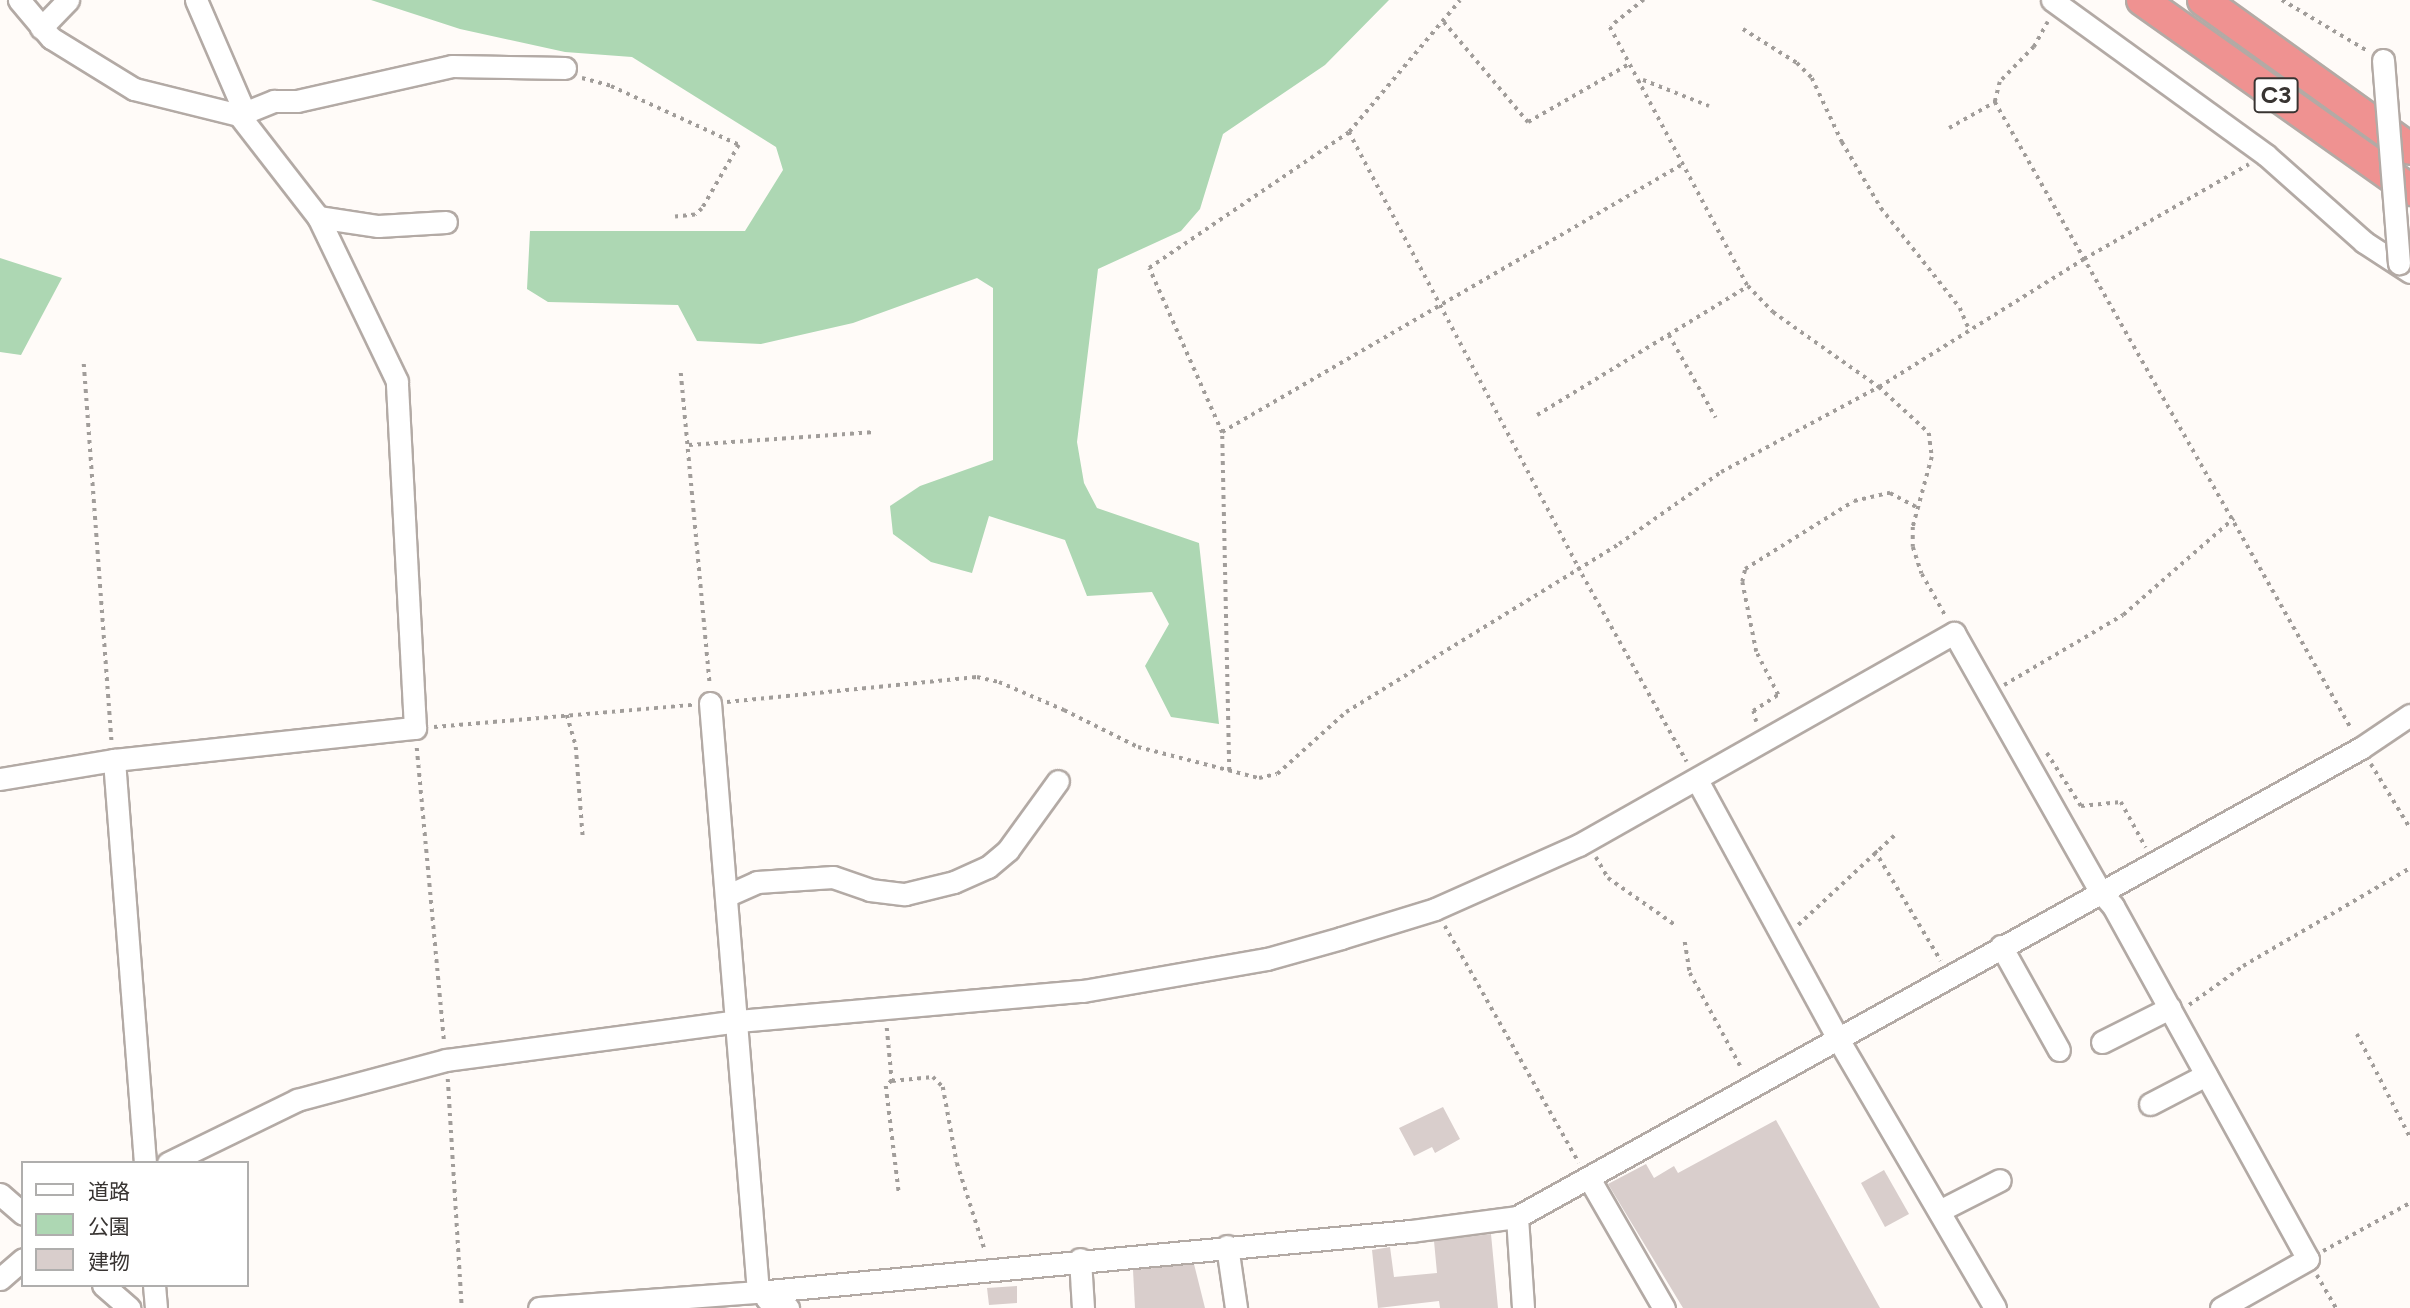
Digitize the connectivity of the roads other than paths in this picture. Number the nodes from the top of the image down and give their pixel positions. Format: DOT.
graph roads {
  1 [pos="19,0"];
  2 [pos="68,0"];
  3 [pos="196,0"];
  4 [pos="2142,0"];
  5 [pos="2203,0"];
  6 [pos="2055,2"];
  7 [pos="41,27"];
  8 [pos="2383,60"];
  9 [pos="565,68"];
  10 [pos="242,113"];
  11 [pos="2410,149"];
  12 [pos="2410,190"];
  13 [pos="318,217"];
  14 [pos="446,222"];
  15 [pos="2405,267"];
  16 [pos="710,703"];
  17 [pos="2410,715"];
  18 [pos="114,760"];
  19 [pos="0,779"];
  20 [pos="1697,780"];
  21 [pos="1058,781"];
  22 [pos="2100,891"];
  23 [pos="726,896"];
  24 [pos="2001,946"];
  25 [pos="2171,1010"];
  26 [pos="737,1021"];
  27 [pos="1838,1038"];
  28 [pos="2102,1042"];
  29 [pos="2059,1050"];
  30 [pos="2206,1075"];
  31 [pos="2150,1104"];
  32 [pos="145,1161"];
  33 [pos="173,1161"];
  34 [pos="1590,1180"];
  35 [pos="2000,1180"];
  36 [pos="0,1194"];
  37 [pos="1940,1211"];
  38 [pos="21,1212"];
  39 [pos="1517,1217"];
  40 [pos="1227,1247"];
  41 [pos="1080,1259"];
  42 [pos="21,1261"];
  43 [pos="0,1279"];
  44 [pos="105,1287"];
  45 [pos="154,1287"];
  46 [pos="761,1292"];
  47 [pos="624,1304"];
  48 [pos="129,1308"];
  49 [pos="156,1308"];
  50 [pos="539,1308"];
  51 [pos="788,1308"];
  52 [pos="1083,1308"];
  53 [pos="1236,1308"];
  54 [pos="1523,1308"];
  55 [pos="1664,1308"];
  56 [pos="1995,1308"];
  57 [pos="2221,1308"];
  1 -- 7 [label="street"];
  2 -- 7 [label="street"];
  3 -- 10 [label="street"];
  4 -- 12 [label="highway, C3"];
  5 -- 11 [label="highway, C3"];
  6 -- 15 [label="street"];
  7 -- 10 [label="street"];
  8 -- 15 [label="street, bridge"];
  9 -- 10 [label="street"];
  10 -- 13 [label="street"];
  13 -- 14 [label="street"];
  13 -- 18 [label="street"];
  16 -- 23 [label="street"];
  17 -- 22 [label="street"];
  18 -- 19 [label="street"];
  18 -- 32 [label="street"];
  20 -- 22 [label="street"];
  20 -- 26 [label="street"];
  20 -- 27 [label="street"];
  21 -- 23 [label="street"];
  22 -- 24 [label="street"];
  22 -- 25 [label="street"];
  23 -- 26 [label="street"];
  24 -- 27 [label="street"];
  24 -- 29 [label="street"];
  25 -- 28 [label="street"];
  25 -- 30 [label="street"];
  26 -- 33 [label="street"];
  26 -- 46 [label="street"];
  27 -- 34 [label="street"];
  27 -- 37 [label="street"];
  30 -- 31 [label="street"];
  30 -- 57 [label="street"];
  34 -- 39 [label="street"];
  34 -- 55 [label="street"];
  35 -- 37 [label="street"];
  36 -- 38 [label="street"];
  37 -- 56 [label="street"];
  39 -- 40 [label="street"];
  39 -- 54 [label="street"];
  40 -- 41 [label="street"];
  40 -- 53 [label="street"];
  41 -- 46 [label="street"];
  41 -- 52 [label="street"];
  42 -- 43 [label="street"];
  44 -- 48 [label="street"];
  45 -- 49 [label="street"];
  46 -- 47 [label="street"];
  46 -- 51 [label="street"];
  47 -- 50 [label="street"];
}
